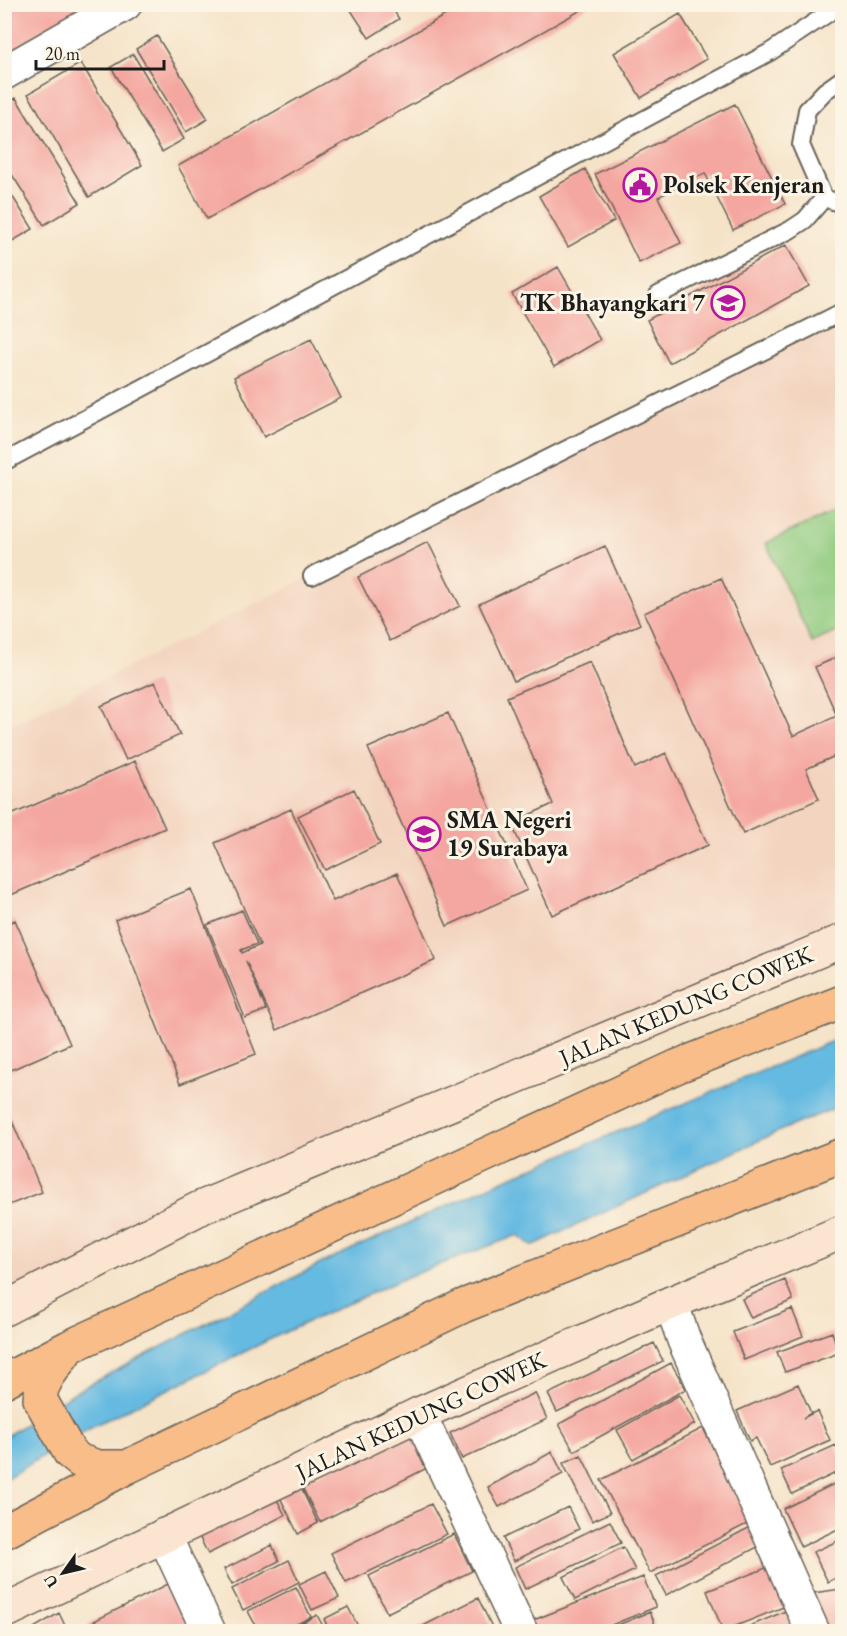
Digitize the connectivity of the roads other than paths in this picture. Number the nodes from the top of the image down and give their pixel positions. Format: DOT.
graph roads {
  1 [pos="125,4"];
  2 [pos="842,4"];
  3 [pos="4,73"];
  4 [pos="843,79"];
  5 [pos="824,198"];
  6 [pos="843,204"];
  7 [pos="658,295"];
  8 [pos="843,312"];
  9 [pos="4,462"];
  10 [pos="312,576"];
  11 [pos="843,941"];
  12 [pos="843,1002"];
  13 [pos="843,1155"];
  14 [pos="843,1232"];
  15 [pos="671,1303"];
  16 [pos="4,1309"];
  17 [pos="69,1347"];
  18 [pos="4,1381"];
  19 [pos="419,1414"];
  20 [pos="127,1467"];
  21 [pos="4,1532"];
  22 [pos="164,1535"];
  23 [pos="4,1612"];
  24 [pos="209,1632"];
  25 [pos="521,1632"];
  26 [pos="813,1632"];
  1 -- 3 [label="street"];
  2 -- 9 [label="lane"];
  4 -- 5 [label="lane"];
  5 -- 6 [label="lane"];
  5 -- 7 [label="lane"];
  8 -- 10 [label="lane"];
  11 -- 16 [label="main road, JALAN KEDUNG COWEK"];
  12 -- 17 [label="highway"];
  13 -- 20 [label="highway"];
  14 -- 15 [label="main road, JALAN KEDUNG COWEK"];
  15 -- 19 [label="main road, JALAN KEDUNG COWEK"];
  15 -- 26 [label="street"];
  17 -- 18 [label="highway"];
  17 -- 20 [label="highway"];
  19 -- 22 [label="main road, JALAN KEDUNG COWEK"];
  19 -- 25 [label="street"];
  20 -- 21 [label="highway"];
  22 -- 23 [label="main road, JALAN KEDUNG COWEK"];
  22 -- 24 [label="street"];
}
